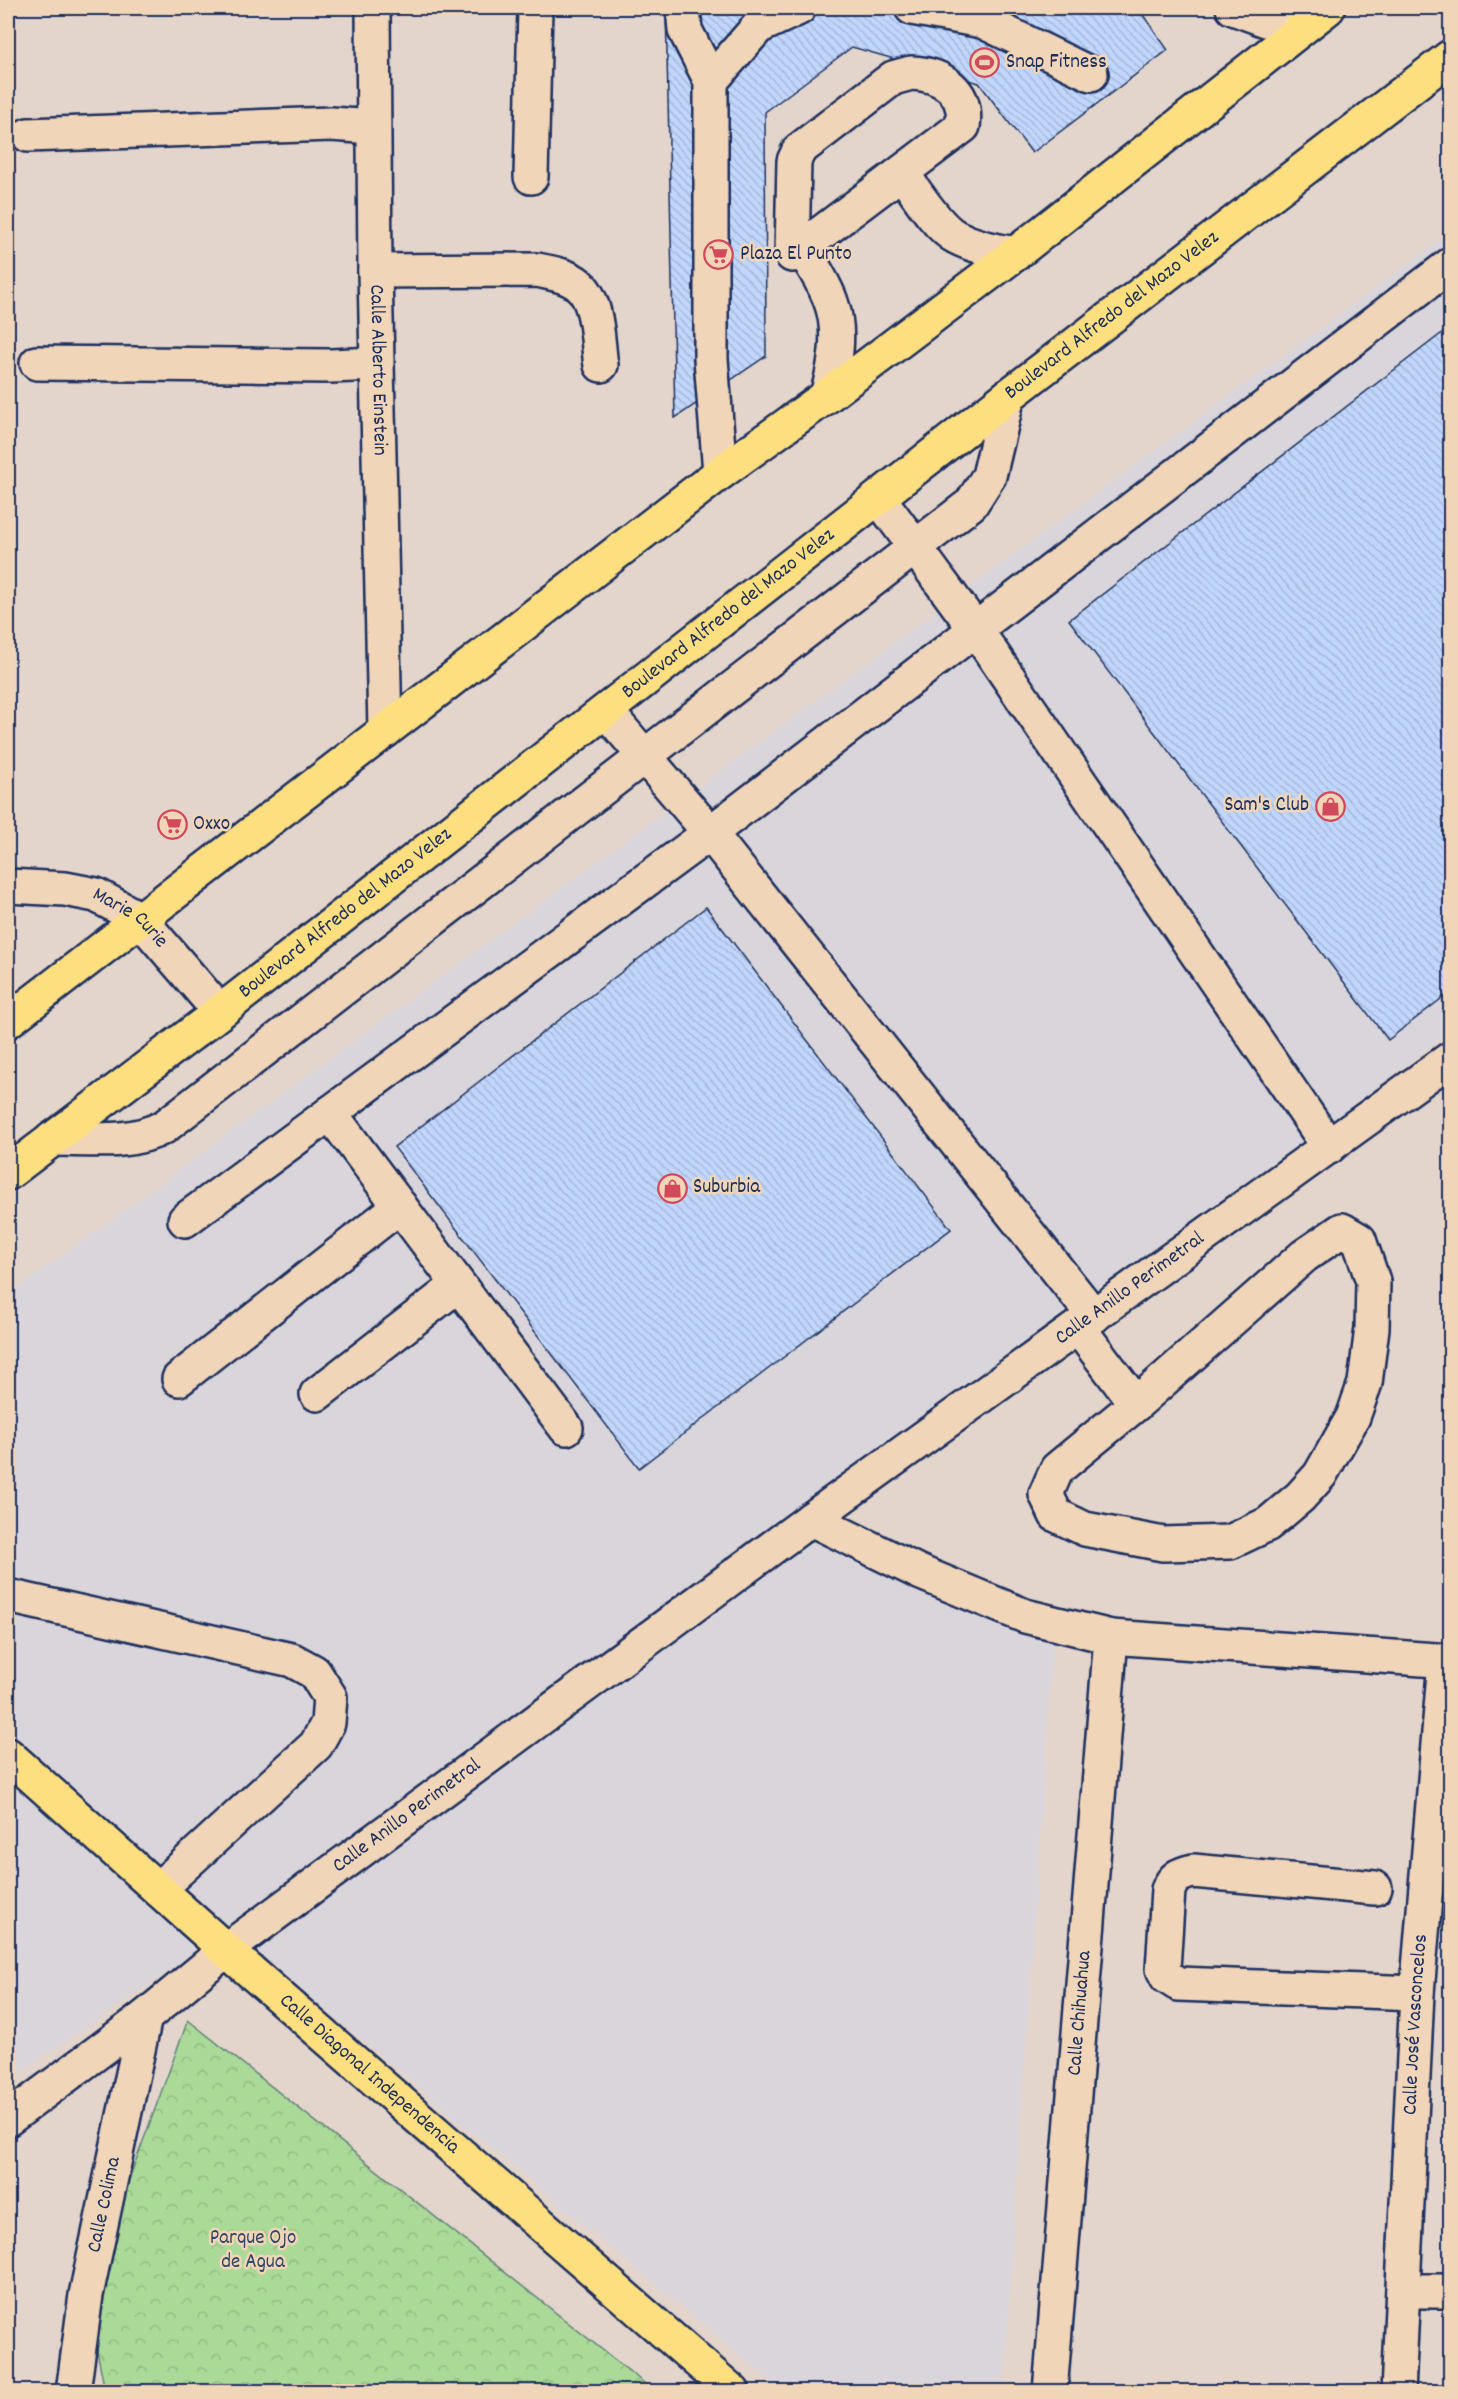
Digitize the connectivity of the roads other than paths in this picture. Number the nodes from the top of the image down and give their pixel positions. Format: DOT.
graph roads {
  1 [pos="373,8"];
  2 [pos="535,8"];
  3 [pos="683,8"];
  4 [pos="799,8"];
  5 [pos="912,8"];
  6 [pos="1233,8"];
  7 [pos="1328,8"];
  8 [pos="1296,31"];
  9 [pos="1448,64"];
  10 [pos="1091,74"];
  11 [pos="711,81"];
  12 [pos="373,127"];
  13 [pos="28,135"];
  14 [pos="902,173"];
  15 [pos="531,177"];
  16 [pos="802,248"];
  17 [pos="1015,254"];
  18 [pos="1450,265"];
  19 [pos="375,271"];
  20 [pos="37,363"];
  21 [pos="376,364"];
  22 [pos="601,365"];
  23 [pos="827,396"];
  24 [pos="1008,396"];
  25 [pos="720,473"];
  26 [pos="879,498"];
  27 [pos="916,546"];
  28 [pos="976,630"];
  29 [pos="606,711"];
  30 [pos="385,731"];
  31 [pos="645,758"];
  32 [pos="710,833"];
  33 [pos="8,886"];
  34 [pos="140,919"];
  35 [pos="220,1012"];
  36 [pos="8,1021"];
  37 [pos="1450,1059"];
  38 [pos="330,1113"];
  39 [pos="52,1138"];
  40 [pos="1329,1147"];
  41 [pos="8,1173"];
  42 [pos="400,1206"];
  43 [pos="185,1220"];
  44 [pos="458,1285"];
  45 [pos="1086,1321"];
  46 [pos="179,1379"];
  47 [pos="317,1394"];
  48 [pos="1136,1404"];
  49 [pos="566,1428"];
  50 [pos="811,1519"];
  51 [pos="8,1596"];
  52 [pos="1111,1637"];
  53 [pos="1448,1661"];
  54 [pos="8,1755"];
  55 [pos="1375,1888"];
  56 [pos="158,1889"];
  57 [pos="226,1950"];
  58 [pos="1417,1993"];
  59 [pos="145,2017"];
  60 [pos="8,2119"];
  61 [pos="1403,2291"];
  62 [pos="1450,2291"];
  63 [pos="73,2391"];
  64 [pos="733,2391"];
  65 [pos="1050,2391"];
  66 [pos="1398,2391"];
  1 -- 12 [label="street, Calle Alberto Einstein"];
  2 -- 15 [label="street"];
  3 -- 11 [label="street"];
  4 -- 11 [label="street"];
  5 -- 10 [label="street"];
  6 -- 8 [label="street"];
  7 -- 8 [label="main road"];
  8 -- 17 [label="main road"];
  9 -- 24 [label="main road, Boulevard Alfredo del Mazo Velez"];
  11 -- 25 [label="street"];
  12 -- 13 [label="street"];
  12 -- 19 [label="street, Calle Alberto Einstein"];
  14 -- 16 [label="street"];
  14 -- 16 [label="street"];
  14 -- 17 [label="street"];
  16 -- 23 [label="street"];
  17 -- 23 [label="main road"];
  18 -- 28 [label="street"];
  19 -- 21 [label="street, Calle Alberto Einstein"];
  19 -- 22 [label="street"];
  20 -- 21 [label="street"];
  21 -- 30 [label="street, Calle Alberto Einstein"];
  23 -- 25 [label="main road"];
  24 -- 26 [label="main road, Boulevard Alfredo del Mazo Velez"];
  24 -- 27 [label="street"];
  25 -- 30 [label="main road"];
  26 -- 27 [label="street"];
  26 -- 29 [label="main road, Boulevard Alfredo del Mazo Velez"];
  27 -- 28 [label="street"];
  27 -- 31 [label="street"];
  28 -- 32 [label="street"];
  28 -- 40 [label="street"];
  29 -- 31 [label="street"];
  29 -- 35 [label="main road, Boulevard Alfredo del Mazo Velez"];
  30 -- 34 [label="main road"];
  31 -- 32 [label="street"];
  31 -- 39 [label="street"];
  32 -- 38 [label="street"];
  32 -- 45 [label="street"];
  33 -- 34 [label="street, Marie Curie"];
  34 -- 35 [label="street, Marie Curie"];
  34 -- 36 [label="main road"];
  35 -- 39 [label="main road, Boulevard Alfredo del Mazo Velez"];
  37 -- 40 [label="street, Calle Anillo Perimetral"];
  38 -- 42 [label="street"];
  38 -- 43 [label="street"];
  39 -- 41 [label="main road, Boulevard Alfredo del Mazo Velez"];
  40 -- 45 [label="street, Calle Anillo Perimetral"];
  42 -- 44 [label="street"];
  42 -- 46 [label="street"];
  44 -- 47 [label="street"];
  44 -- 49 [label="street"];
  45 -- 48 [label="street"];
  45 -- 50 [label="street, Calle Anillo Perimetral"];
  48 -- 48 [label="street"];
  50 -- 52 [label="street"];
  50 -- 57 [label="street, Calle Anillo Perimetral"];
  51 -- 56 [label="street"];
  52 -- 53 [label="street"];
  52 -- 65 [label="street, Calle Chihuahua"];
  53 -- 58 [label="street, Calle José Vasconcelos"];
  54 -- 56 [label="main road, Calle Diagonal Independencia"];
  55 -- 58 [label="street"];
  56 -- 57 [label="main road, Calle Diagonal Independencia"];
  57 -- 59 [label="street, Calle Anillo Perimetral"];
  57 -- 64 [label="main road, Calle Diagonal Independencia"];
  58 -- 61 [label="street, Calle José Vasconcelos"];
  59 -- 60 [label="street, Calle Anillo Perimetral"];
  59 -- 63 [label="street, Calle Colima"];
  61 -- 62 [label="street"];
  61 -- 66 [label="street, Calle José Vasconcelos"];
}
